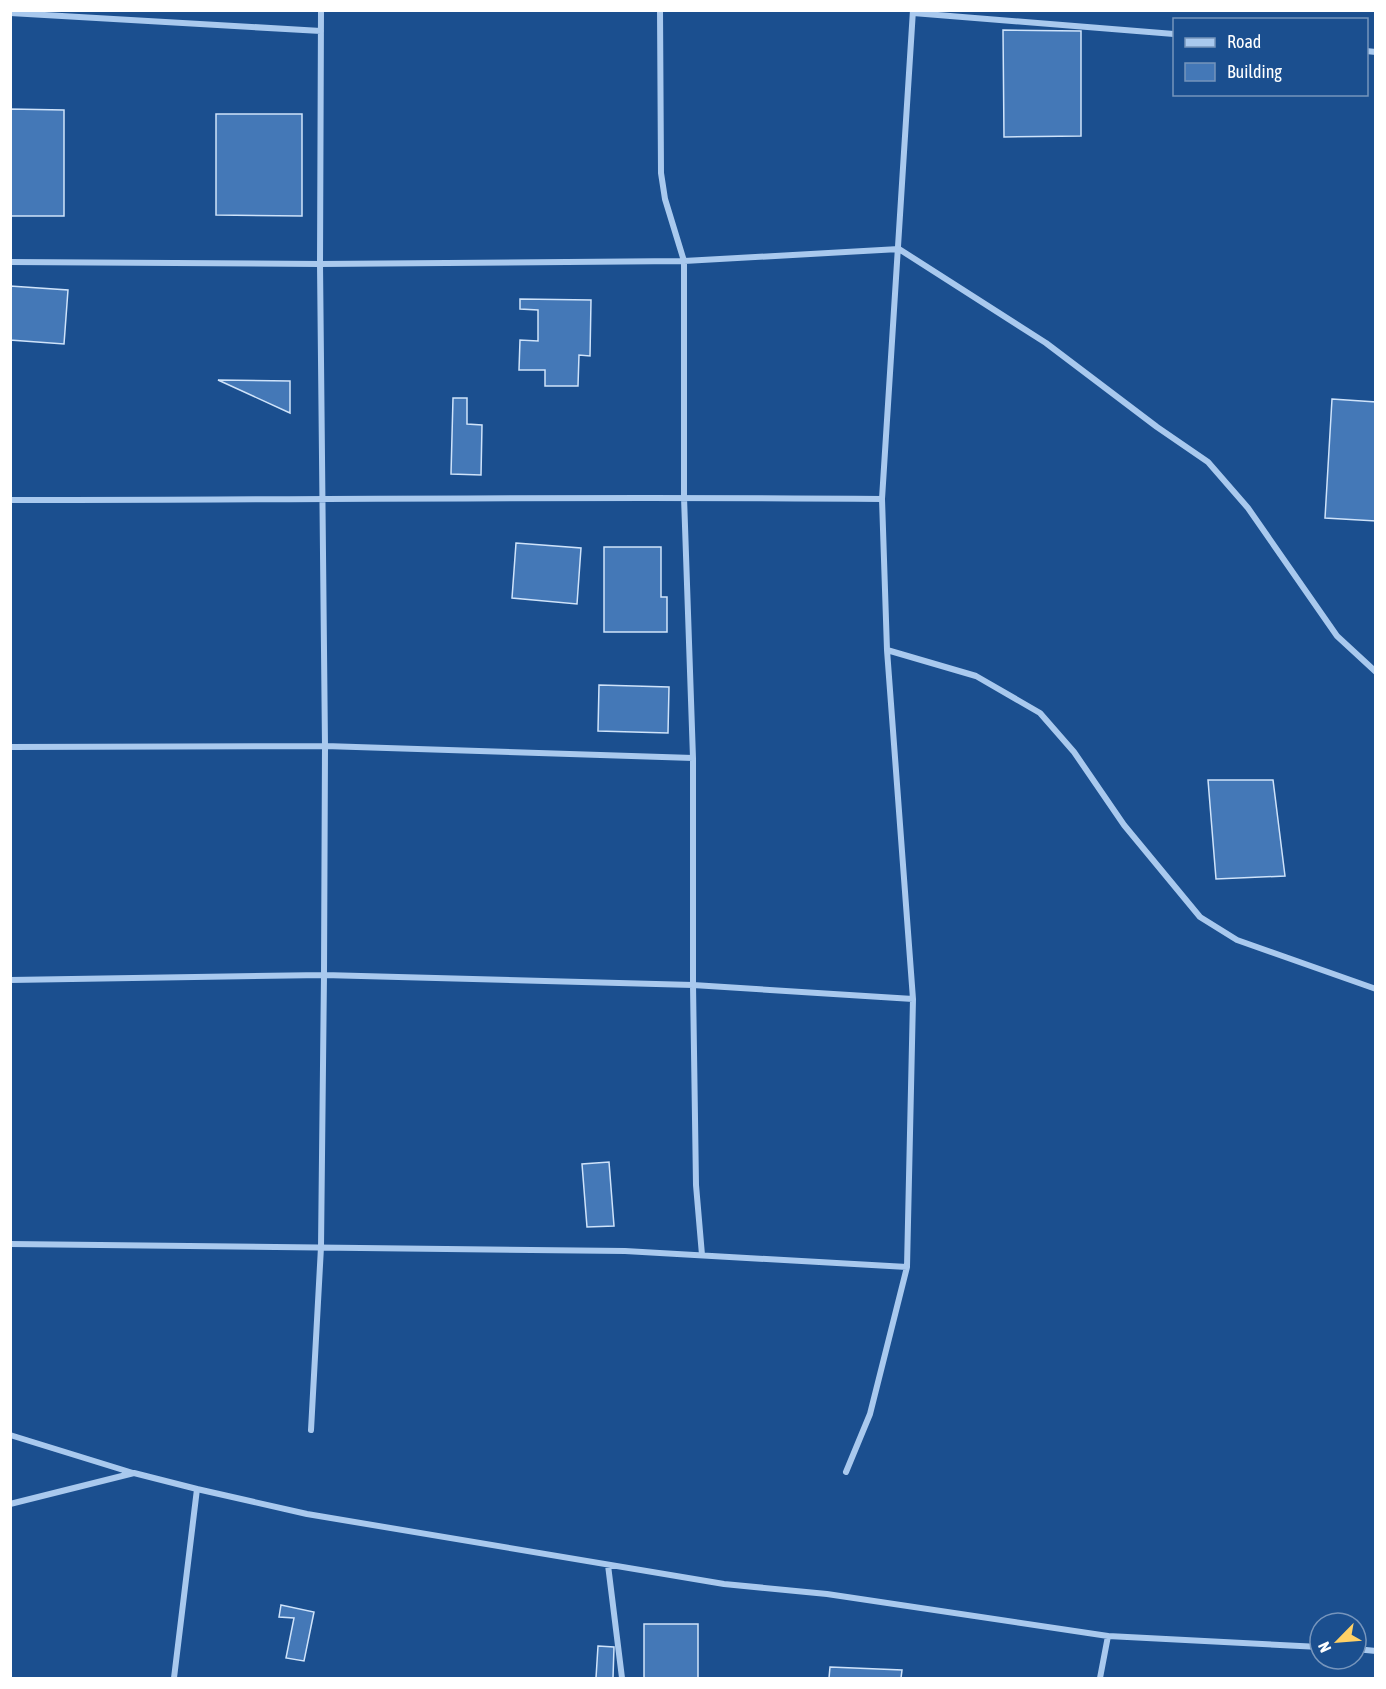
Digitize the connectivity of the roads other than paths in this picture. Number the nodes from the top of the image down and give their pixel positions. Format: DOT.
graph roads {
  1 [pos="321,10"];
  2 [pos="660,10"];
  3 [pos="913,12"];
  4 [pos="10,13"];
  5 [pos="321,31"];
  6 [pos="1173,34"];
  7 [pos="899,249"];
  8 [pos="684,261"];
  9 [pos="10,262"];
  10 [pos="320,264"];
  11 [pos="684,497"];
  12 [pos="10,500"];
  13 [pos="322,500"];
  14 [pos="882,500"];
  15 [pos="887,650"];
  16 [pos="1376,672"];
  17 [pos="325,746"];
  18 [pos="10,747"];
  19 [pos="693,758"];
  20 [pos="324,975"];
  21 [pos="10,980"];
  22 [pos="693,985"];
  23 [pos="1376,989"];
  24 [pos="913,999"];
  25 [pos="10,1244"];
  26 [pos="321,1247"];
  27 [pos="702,1255"];
  28 [pos="908,1267"];
  29 [pos="311,1430"];
  30 [pos="10,1435"];
  31 [pos="846,1472"];
  32 [pos="134,1473"];
  33 [pos="197,1489"];
  34 [pos="10,1504"];
  35 [pos="608,1565"];
  36 [pos="1108,1636"];
  37 [pos="1308,1646"];
  38 [pos="174,1678"];
  39 [pos="622,1678"];
  40 [pos="1100,1678"];
  1 -- 5 [label="street"];
  2 -- 8 [label="street"];
  3 -- 6 [label="street"];
  3 -- 7 [label="street"];
  4 -- 5 [label="street"];
  5 -- 10 [label="street"];
  7 -- 8 [label="street"];
  7 -- 14 [label="street"];
  7 -- 16 [label="street"];
  8 -- 10 [label="street"];
  8 -- 11 [label="street"];
  9 -- 10 [label="street"];
  10 -- 13 [label="street"];
  11 -- 13 [label="street"];
  11 -- 14 [label="street"];
  11 -- 19 [label="street"];
  12 -- 13 [label="street"];
  13 -- 17 [label="street"];
  14 -- 15 [label="street"];
  15 -- 23 [label="street"];
  15 -- 24 [label="street"];
  17 -- 18 [label="street"];
  17 -- 19 [label="street"];
  17 -- 20 [label="street"];
  19 -- 22 [label="street"];
  20 -- 21 [label="street"];
  20 -- 22 [label="street"];
  20 -- 26 [label="street"];
  22 -- 24 [label="street"];
  22 -- 27 [label="street"];
  24 -- 28 [label="street"];
  25 -- 26 [label="street"];
  26 -- 27 [label="street"];
  26 -- 29 [label="street"];
  27 -- 28 [label="street"];
  28 -- 31 [label="street"];
  30 -- 32 [label="street"];
  32 -- 33 [label="street"];
  32 -- 34 [label="street"];
  33 -- 35 [label="street"];
  33 -- 38 [label="street"];
  35 -- 36 [label="street"];
  35 -- 39 [label="street"];
  36 -- 37 [label="street"];
  36 -- 40 [label="street"];
}
